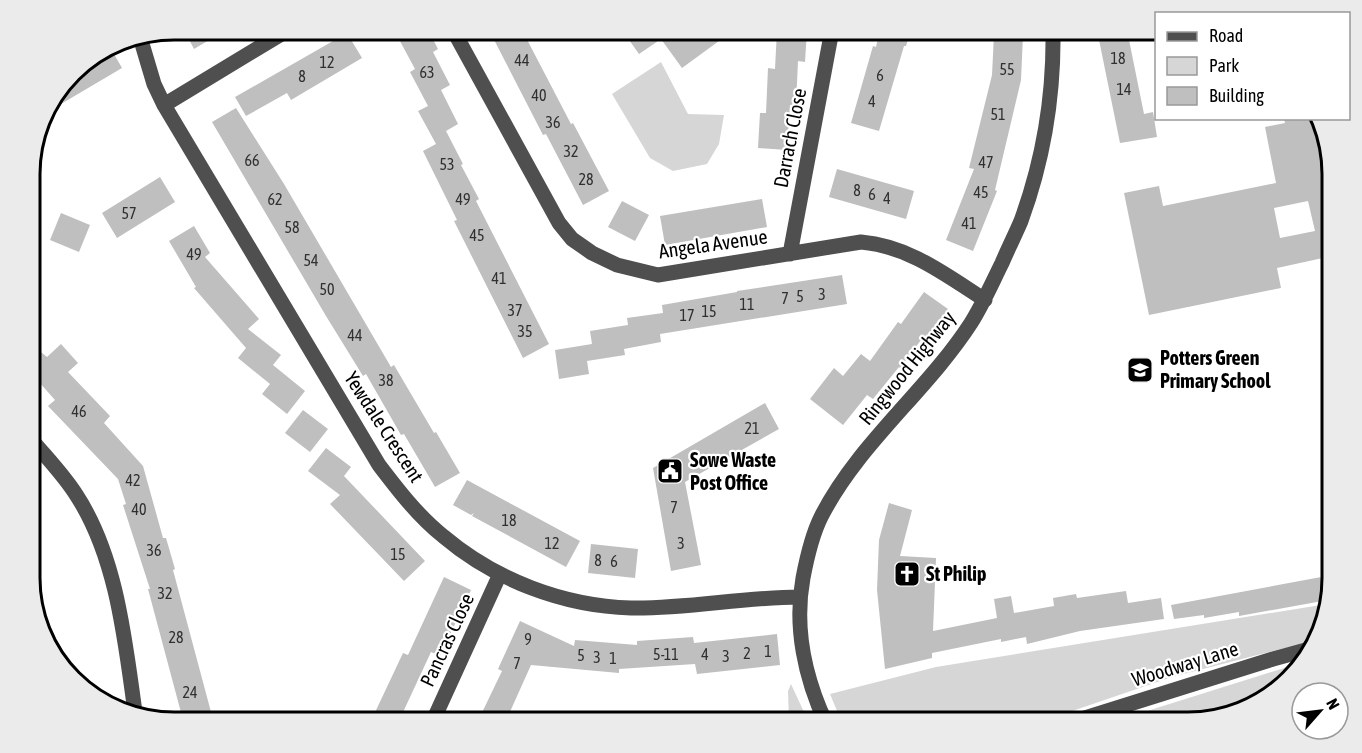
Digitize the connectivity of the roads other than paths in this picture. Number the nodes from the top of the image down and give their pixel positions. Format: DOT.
graph roads {
  1 [pos="829,40"];
  2 [pos="1053,40"];
  3 [pos="270,41"];
  4 [pos="459,41"];
  5 [pos="142,45"];
  6 [pos="164,105"];
  7 [pos="790,254"];
  8 [pos="985,300"];
  9 [pos="40,449"];
  10 [pos="501,574"];
  11 [pos="800,597"];
  12 [pos="1300,652"];
  13 [pos="134,706"];
  14 [pos="437,712"];
  15 [pos="822,712"];
  16 [pos="1104,712"];
  1 -- 7 [label="street, Darrach Close"];
  2 -- 8 [label="street, Ringwood Highway"];
  3 -- 6 [label="street"];
  4 -- 7 [label="street, Angela Avenue"];
  5 -- 6 [label="street, Yewdale Crescent"];
  6 -- 10 [label="street, Yewdale Crescent"];
  7 -- 8 [label="street, Angela Avenue"];
  8 -- 11 [label="street, Ringwood Highway"];
  9 -- 13 [label="street"];
  10 -- 11 [label="street, Yewdale Crescent"];
  10 -- 14 [label="street, Pancras Close"];
  11 -- 15 [label="street, Ringwood Highway"];
  12 -- 16 [label="street, Woodway Lane"];
}
